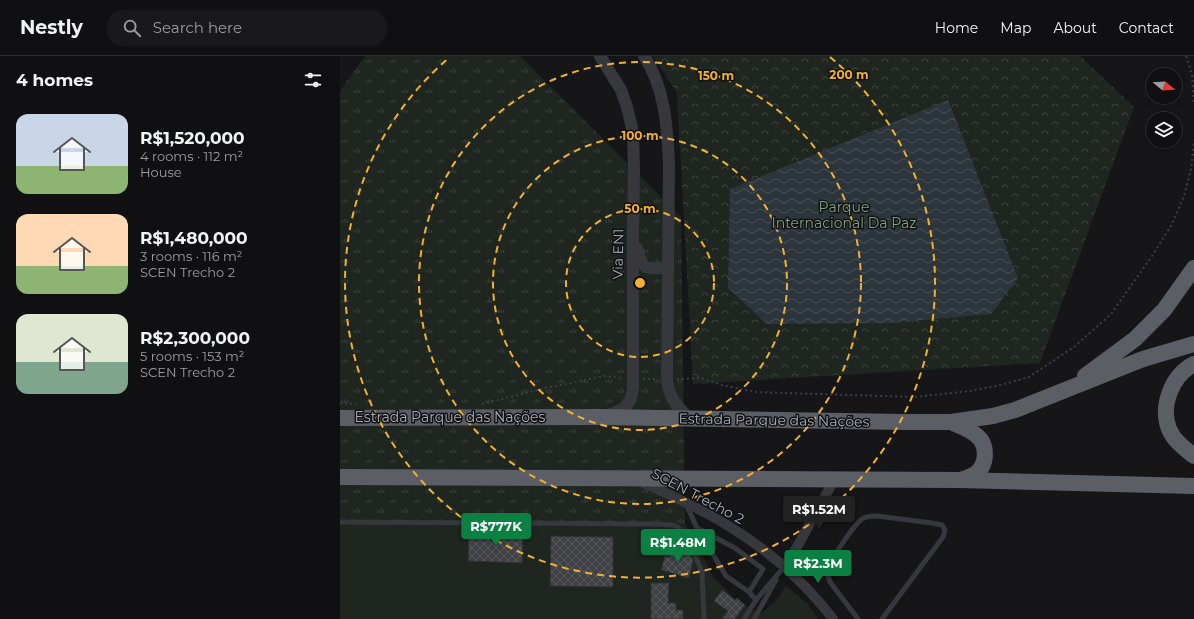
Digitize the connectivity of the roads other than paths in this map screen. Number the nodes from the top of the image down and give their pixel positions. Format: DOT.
graph roads {
  1 [pos="600,56"];
  2 [pos="644,56"];
  3 [pos="633,232"];
  4 [pos="668,268"];
  5 [pos="1194,268"];
  6 [pos="1194,344"];
  7 [pos="1194,364"];
  8 [pos="1063,391"];
  9 [pos="601,417"];
  10 [pos="690,418"];
  11 [pos="344,419"];
  12 [pos="951,422"];
  13 [pos="1194,456"];
  14 [pos="341,476"];
  15 [pos="636,479"];
  16 [pos="834,480"];
  17 [pos="959,480"];
  18 [pos="1194,486"];
  19 [pos="686,503"];
  20 [pos="340,522"];
  21 [pos="697,528"];
  22 [pos="784,567"];
  23 [pos="749,592"];
  24 [pos="756,600"];
  25 [pos="704,619"];
  26 [pos="744,619"];
  27 [pos="754,619"];
  28 [pos="833,619"];
  29 [pos="858,619"];
  30 [pos="882,619"];
  1 -- 3 [label="street, Via EN1"];
  2 -- 4 [label="street"];
  3 -- 4 [label="street"];
  3 -- 9 [label="street, Via EN1"];
  4 -- 10 [label="street"];
  5 -- 8 [label="highway"];
  6 -- 8 [label="highway, Estrada Parque das Nações"];
  7 -- 13 [label="highway"];
  8 -- 12 [label="highway, Estrada Parque das Nações"];
  9 -- 10 [label="highway, Estrada Parque das Nações"];
  9 -- 11 [label="highway, Estrada Parque das Nações"];
  10 -- 12 [label="highway, Estrada Parque das Nações"];
  12 -- 17 [label="highway"];
  14 -- 15 [label="highway"];
  15 -- 16 [label="highway"];
  15 -- 19 [label="street, SCEN Trecho 2"];
  16 -- 17 [label="highway"];
  16 -- 22 [label="street"];
  17 -- 18 [label="highway"];
  19 -- 21 [label="lane"];
  19 -- 22 [label="street, SCEN Trecho 2"];
  20 -- 25 [label="lane"];
  21 -- 23 [label="lane"];
  21 -- 23 [label="lane"];
  22 -- 24 [label="lane"];
  22 -- 27 [label="lane"];
  22 -- 28 [label="street, SCEN Trecho 2"];
  23 -- 24 [label="lane"];
  24 -- 26 [label="lane"];
  29 -- 30 [label="lane"];
}
